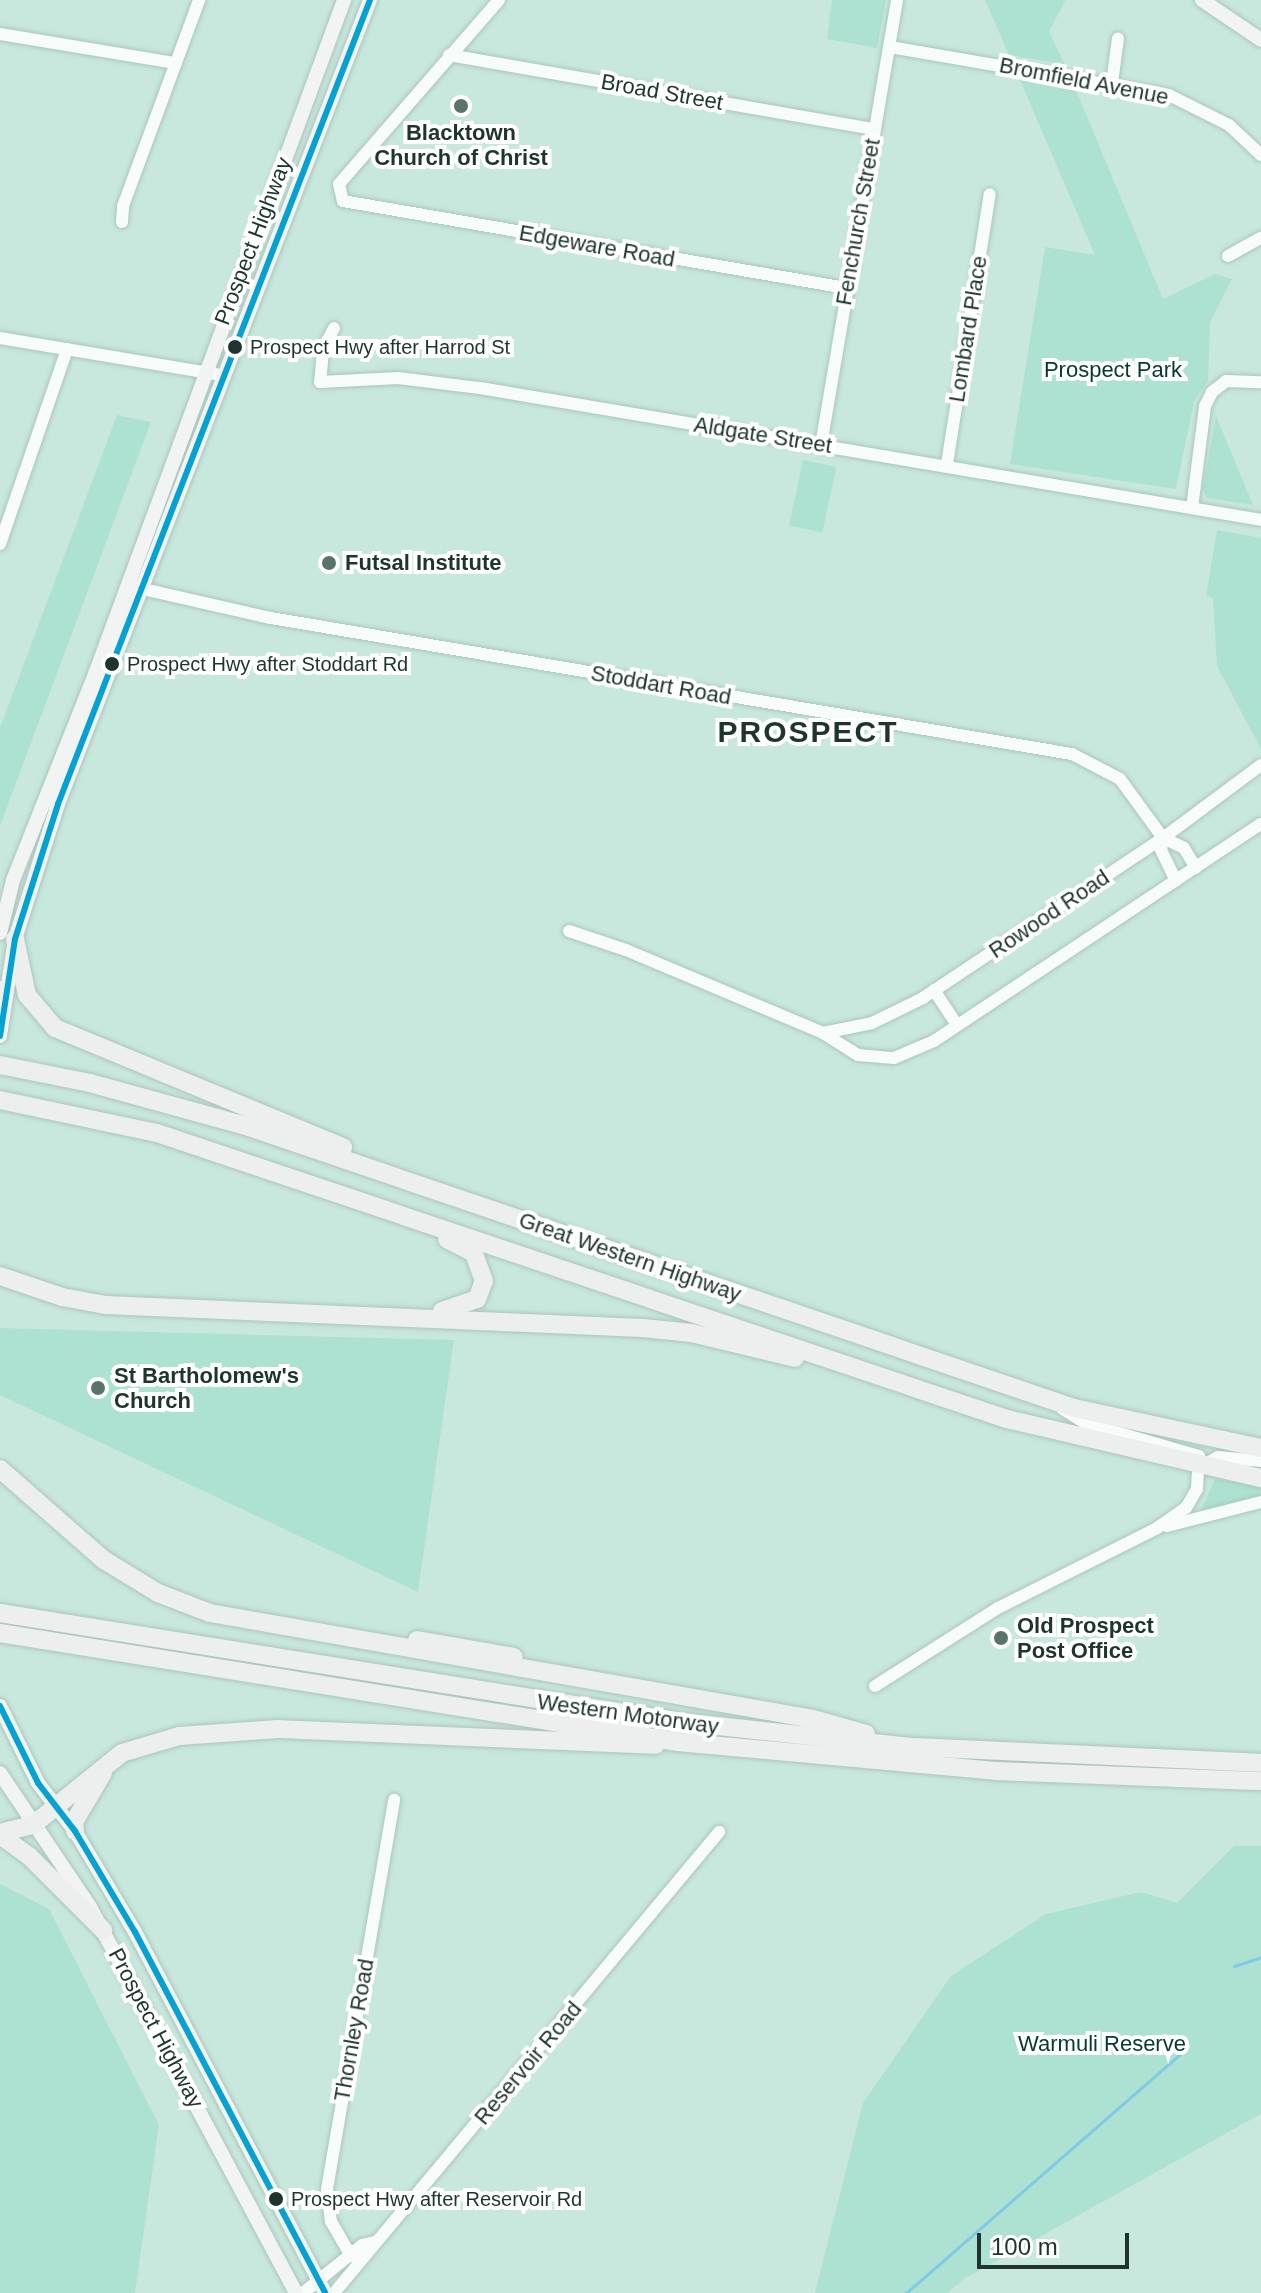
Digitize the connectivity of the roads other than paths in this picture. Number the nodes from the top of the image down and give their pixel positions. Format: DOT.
graph roads {
  1 [pos="199,0"];
  2 [pos="344,0"];
  3 [pos="370,0"];
  4 [pos="499,0"];
  5 [pos="897,0"];
  6 [pos="1202,0"];
  7 [pos="0,34"];
  8 [pos="1118,38"];
  9 [pos="1261,40"];
  10 [pos="890,47"];
  11 [pos="449,55"];
  12 [pos="176,63"];
  13 [pos="1112,83"];
  14 [pos="874,129"];
  15 [pos="1261,155"];
  16 [pos="990,194"];
  17 [pos="122,222"];
  18 [pos="1261,238"];
  19 [pos="1228,256"];
  20 [pos="846,288"];
  21 [pos="334,328"];
  22 [pos="0,338"];
  23 [pos="67,349"];
  24 [pos="204,371"];
  25 [pos="222,375"];
  26 [pos="1261,382"];
  27 [pos="821,445"];
  28 [pos="947,464"];
  29 [pos="1192,508"];
  30 [pos="1261,520"];
  31 [pos="3,521"];
  32 [pos="0,544"];
  33 [pos="127,585"];
  34 [pos="143,589"];
  35 [pos="1261,765"];
  36 [pos="1261,824"];
  37 [pos="1163,838"];
  38 [pos="1196,868"];
  39 [pos="1176,881"];
  40 [pos="569,931"];
  41 [pos="7,936"];
  42 [pos="934,990"];
  43 [pos="3,991"];
  44 [pos="957,1025"];
  45 [pos="823,1033"];
  46 [pos="0,1035"];
  47 [pos="0,1065"];
  48 [pos="0,1100"];
  49 [pos="346,1196"];
  50 [pos="462,1200"];
  51 [pos="529,1223"];
  52 [pos="528,1257"];
  53 [pos="0,1267"];
  54 [pos="0,1276"];
  55 [pos="907,1385"];
  56 [pos="1046,1399"];
  57 [pos="1261,1448"];
  58 [pos="1261,1461"];
  59 [pos="1202,1466"];
  60 [pos="0,1469"];
  61 [pos="1261,1478"];
  62 [pos="1261,1502"];
  63 [pos="1157,1528"];
  64 [pos="0,1613"];
  65 [pos="0,1633"];
  66 [pos="875,1686"];
  67 [pos="0,1706"];
  68 [pos="678,1742"];
  69 [pos="913,1747"];
  70 [pos="1261,1763"];
  71 [pos="109,1764"];
  72 [pos="0,1773"];
  73 [pos="1261,1781"];
  74 [pos="394,1800"];
  75 [pos="55,1805"];
  76 [pos="33,1825"];
  77 [pos="75,1831"];
  78 [pos="719,1832"];
  79 [pos="0,1834"];
  80 [pos="103,1930"];
  81 [pos="375,2242"];
  82 [pos="351,2256"];
  83 [pos="321,2287"];
  84 [pos="296,2293"];
  85 [pos="303,2293"];
  86 [pos="334,2293"];
  1 -- 12 [label="street"];
  2 -- 24 [label="main road, Prospect Highway"];
  3 -- 25 [label="main road, Prospect Highway"];
  4 -- 11 [label="street"];
  5 -- 10 [label="street, Fenchurch Street"];
  6 -- 9 [label="main road"];
  7 -- 12 [label="street"];
  8 -- 13 [label="street"];
  10 -- 13 [label="street, Bromfield Avenue"];
  10 -- 14 [label="street, Fenchurch Street"];
  11 -- 14 [label="street, Broad Street"];
  11 -- 20 [label="street, Edgeware Road"];
  12 -- 17 [label="street"];
  13 -- 15 [label="street, Bromfield Avenue"];
  14 -- 20 [label="street, Fenchurch Street"];
  16 -- 28 [label="street, Lombard Place"];
  18 -- 19 [label="street"];
  20 -- 27 [label="street, Fenchurch Street"];
  21 -- 27 [label="street, Aldgate Street"];
  22 -- 23 [label="street"];
  23 -- 24 [label="street"];
  23 -- 31 [label="street"];
  24 -- 25 [label="street"];
  24 -- 33 [label="main road, Prospect Highway"];
  25 -- 34 [label="main road, Prospect Highway"];
  26 -- 29 [label="street"];
  27 -- 28 [label="street, Aldgate Street"];
  28 -- 29 [label="street, Aldgate Street"];
  29 -- 30 [label="street, Aldgate Street"];
  31 -- 32 [label="street"];
  33 -- 34 [label="street, Stoddart Road"];
  33 -- 41 [label="main road, Prospect Highway"];
  34 -- 37 [label="street, Stoddart Road"];
  34 -- 41 [label="main road, Prospect Highway"];
  35 -- 37 [label="street, Rowood Road"];
  36 -- 38 [label="street, Rowood Road"];
  37 -- 38 [label="street, Stoddart Road"];
  37 -- 39 [label="street, Stoddart Road"];
  37 -- 42 [label="street, Rowood Road"];
  38 -- 39 [label="street, Rowood Road"];
  39 -- 44 [label="street, Rowood Road"];
  40 -- 45 [label="street, Rowood Road"];
  41 -- 43 [label="main road, Prospect Highway"];
  41 -- 50 [label="highway"];
  42 -- 44 [label="street"];
  42 -- 45 [label="street, Rowood Road"];
  43 -- 46 [label="main road, Prospect Highway"];
  44 -- 45 [label="street, Rowood Road"];
  47 -- 50 [label="highway, Great Western Highway"];
  48 -- 49 [label="highway, Great Western Highway"];
  49 -- 52 [label="highway, Great Western Highway"];
  49 -- 53 [label="highway"];
  50 -- 51 [label="highway, Great Western Highway"];
  51 -- 52 [label="highway"];
  51 -- 56 [label="highway, Great Western Highway"];
  52 -- 55 [label="highway, Great Western Highway"];
  54 -- 55 [label="highway"];
  55 -- 59 [label="highway, Great Western Highway"];
  56 -- 57 [label="highway, Great Western Highway"];
  56 -- 59 [label="street"];
  58 -- 59 [label="street"];
  59 -- 61 [label="highway, Great Western Highway"];
  59 -- 63 [label="street"];
  60 -- 69 [label="highway"];
  62 -- 63 [label="street"];
  63 -- 66 [label="street"];
  64 -- 69 [label="highway, Western Motorway"];
  65 -- 68 [label="highway, Western Motorway"];
  67 -- 75 [label="main road, Prospect Highway"];
  68 -- 71 [label="highway"];
  68 -- 73 [label="highway, Western Motorway"];
  69 -- 70 [label="highway, Western Motorway"];
  71 -- 75 [label="highway"];
  71 -- 77 [label="highway"];
  72 -- 76 [label="main road, Prospect Highway"];
  74 -- 82 [label="street, Thornley Road"];
  75 -- 76 [label="highway"];
  75 -- 77 [label="main road, Prospect Highway"];
  76 -- 79 [label="highway"];
  76 -- 80 [label="main road, Prospect Highway"];
  77 -- 83 [label="main road, Prospect Highway"];
  78 -- 81 [label="street, Reservoir Road"];
  79 -- 80 [label="highway"];
  80 -- 84 [label="main road, Prospect Highway"];
  81 -- 82 [label="street, Reservoir Road"];
  81 -- 86 [label="street, Reservoir Road"];
  82 -- 83 [label="street, Reservoir Road"];
  83 -- 85 [label="street, Reservoir Road"];
}
